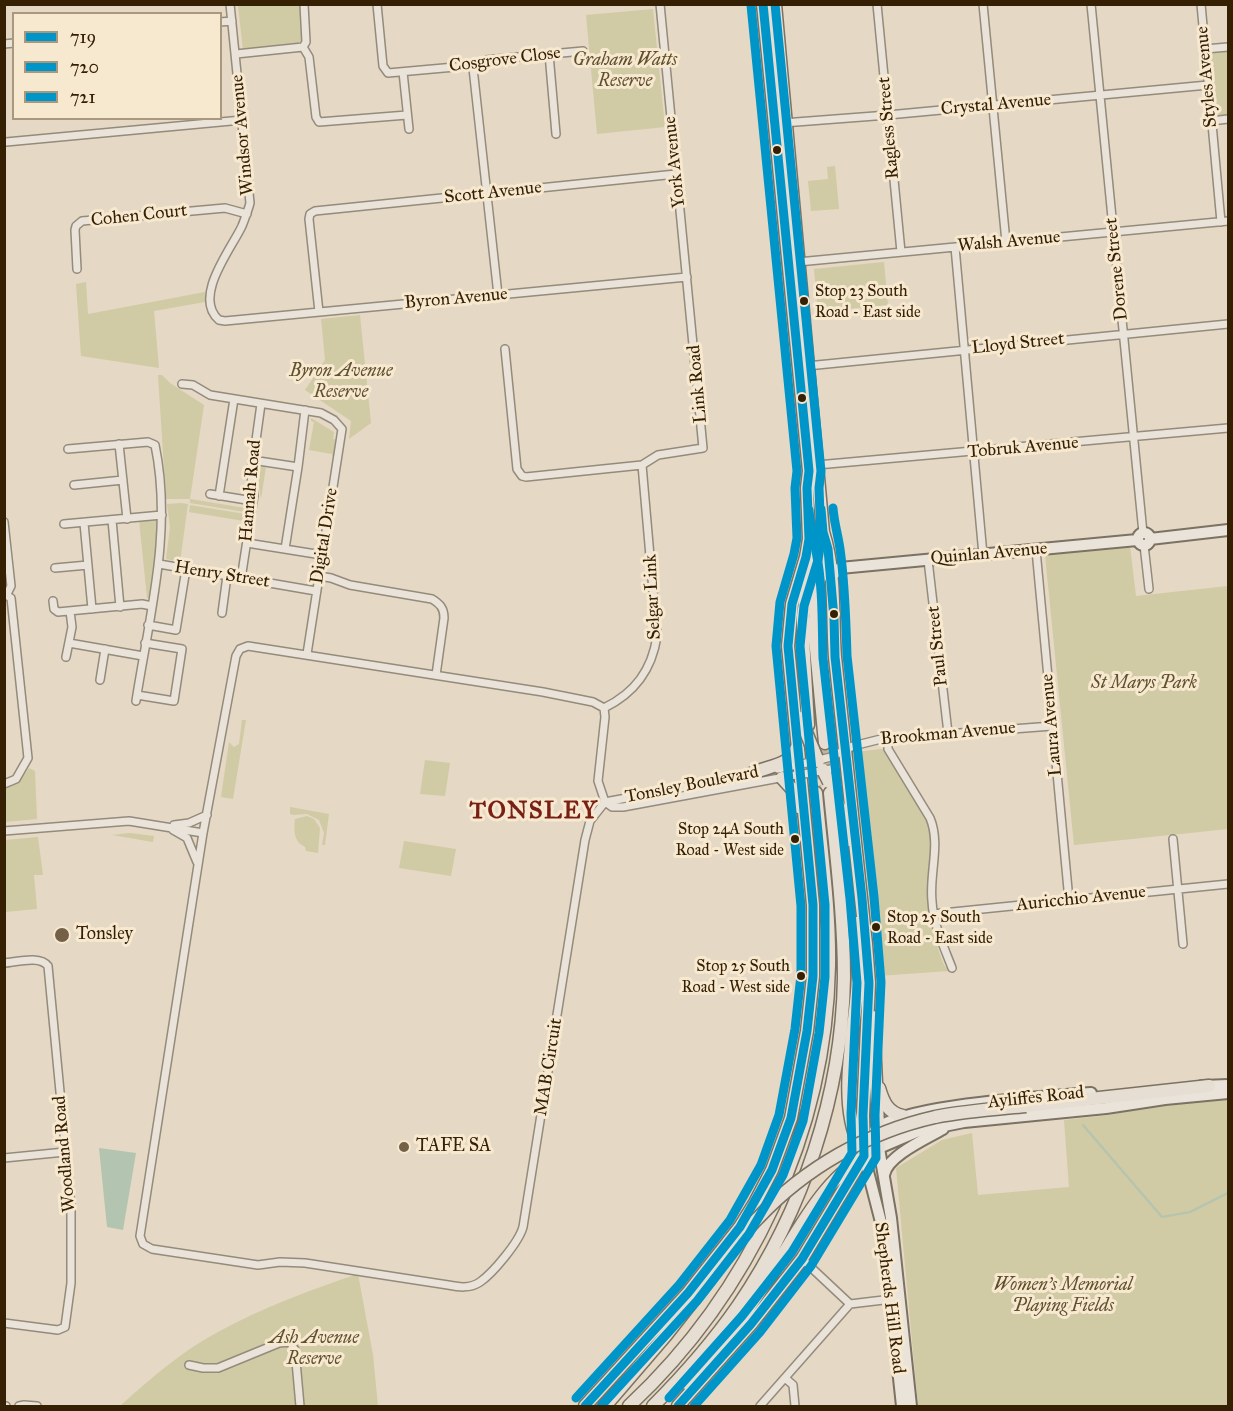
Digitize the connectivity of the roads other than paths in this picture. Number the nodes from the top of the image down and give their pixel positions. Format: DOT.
graph roads {
  1 [pos="230,4"];
  2 [pos="304,4"];
  3 [pos="378,4"];
  4 [pos="660,4"];
  5 [pos="763,4"];
  6 [pos="775,4"];
  7 [pos="877,4"];
  8 [pos="983,4"];
  9 [pos="1091,4"];
  10 [pos="1200,4"];
  11 [pos="232,21"];
  12 [pos="222,22"];
  13 [pos="303,47"];
  14 [pos="1228,47"];
  15 [pos="1204,49"];
  16 [pos="583,51"];
  17 [pos="236,54"];
  18 [pos="549,54"];
  19 [pos="473,68"];
  20 [pos="403,72"];
  21 [pos="1208,85"];
  22 [pos="1100,95"];
  23 [pos="993,106"];
  24 [pos="407,115"];
  25 [pos="888,116"];
  26 [pos="1228,119"];
  27 [pos="242,120"];
  28 [pos="1211,121"];
  29 [pos="780,123"];
  30 [pos="409,129"];
  31 [pos="556,134"];
  32 [pos="6,142"];
  33 [pos="676,174"];
  34 [pos="488,194"];
  35 [pos="247,214"];
  36 [pos="1225,221"];
  37 [pos="1113,232"];
  38 [pos="1006,242"];
  39 [pos="955,247"];
  40 [pos="901,252"];
  41 [pos="794,263"];
  42 [pos="77,269"];
  43 [pos="687,276"];
  44 [pos="498,295"];
  45 [pos="319,312"];
  46 [pos="692,319"];
  47 [pos="225,321"];
  48 [pos="1228,324"];
  49 [pos="1123,334"];
  50 [pos="505,349"];
  51 [pos="965,349"];
  52 [pos="804,366"];
  53 [pos="182,384"];
  54 [pos="234,399"];
  55 [pos="261,404"];
  56 [pos="305,410"];
  57 [pos="1228,429"];
  58 [pos="1133,437"];
  59 [pos="119,444"];
  60 [pos="68,449"];
  61 [pos="975,452"];
  62 [pos="252,460"];
  63 [pos="642,465"];
  64 [pos="298,467"];
  65 [pos="813,468"];
  66 [pos="123,480"];
  67 [pos="74,485"];
  68 [pos="210,494"];
  69 [pos="219,496"];
  70 [pos="253,501"];
  71 [pos="162,515"];
  72 [pos="127,519"];
  73 [pos="112,520"];
  74 [pos="4,522"];
  75 [pos="84,523"];
  76 [pos="64,524"];
  77 [pos="1228,530"];
  78 [pos="823,532"];
  79 [pos="1144,539"];
  80 [pos="247,543"];
  81 [pos="285,549"];
  82 [pos="1036,550"];
  83 [pos="322,555"];
  84 [pos="983,555"];
  85 [pos="829,560"];
  86 [pos="928,560"];
  87 [pos="159,564"];
  88 [pos="88,565"];
  89 [pos="54,568"];
  90 [pos="840,568"];
  91 [pos="186,569"];
  92 [pos="227,576"];
  93 [pos="319,576"];
  94 [pos="830,578"];
  95 [pos="241,579"];
  96 [pos="1149,589"];
  97 [pos="316,591"];
  98 [pos="8,595"];
  99 [pos="53,601"];
  100 [pos="152,606"];
  101 [pos="120,607"];
  102 [pos="92,609"];
  103 [pos="70,611"];
  104 [pos="222,613"];
  105 [pos="148,625"];
  106 [pos="146,643"];
  107 [pos="69,644"];
  108 [pos="105,650"];
  109 [pos="307,654"];
  110 [pos="143,656"];
  111 [pos="66,657"];
  112 [pos="436,675"];
  113 [pos="100,680"];
  114 [pos="790,681"];
  115 [pos="604,708"];
  116 [pos="804,722"];
  117 [pos="1052,726"];
  118 [pos="948,733"];
  119 [pos="891,738"];
  120 [pos="825,743"];
  121 [pos="797,746"];
  122 [pos="844,750"];
  123 [pos="847,766"];
  124 [pos="824,767"];
  125 [pos="801,769"];
  126 [pos="749,775"];
  127 [pos="782,778"];
  128 [pos="4,784"];
  129 [pos="816,793"];
  130 [pos="830,793"];
  131 [pos="605,802"];
  132 [pos="207,815"];
  133 [pos="805,818"];
  134 [pos="165,827"];
  135 [pos="4,831"];
  136 [pos="203,833"];
  137 [pos="1173,839"];
  138 [pos="198,865"];
  139 [pos="1228,884"];
  140 [pos="1178,889"];
  141 [pos="1069,900"];
  142 [pos="933,914"];
  143 [pos="1183,944"];
  144 [pos="4,963"];
  145 [pos="952,968"];
  146 [pos="813,976"];
  147 [pos="869,983"];
  148 [pos="875,1075"];
  149 [pos="1228,1084"];
  150 [pos="1209,1086"];
  151 [pos="1228,1093"];
  152 [pos="903,1116"];
  153 [pos="954,1124"];
  154 [pos="877,1128"];
  155 [pos="65,1152"];
  156 [pos="864,1154"];
  157 [pos="880,1154"];
  158 [pos="4,1158"];
  159 [pos="884,1176"];
  160 [pos="781,1189"];
  161 [pos="802,1259"];
  162 [pos="896,1299"];
  163 [pos="850,1304"];
  164 [pos="4,1323"];
  165 [pos="643,1363"];
  166 [pos="189,1365"];
  167 [pos="785,1378"];
  168 [pos="19,1407"];
  169 [pos="37,1407"];
  170 [pos="300,1407"];
  171 [pos="585,1407"];
  172 [pos="596,1407"];
  173 [pos="605,1407"];
  174 [pos="629,1407"];
  175 [pos="653,1407"];
  176 [pos="663,1407"];
  177 [pos="678,1407"];
  178 [pos="760,1407"];
  179 [pos="795,1407"];
  180 [pos="902,1407"];
  181 [pos="911,1407"];
  1 -- 11 [label="street, Windsor Avenue"];
  2 -- 13 [label="street"];
  3 -- 20 [label="street"];
  4 -- 33 [label="street, York Avenue"];
  5 -- 29 [label="highway"];
  6 -- 29 [label="highway"];
  7 -- 25 [label="street, Ragless Street"];
  8 -- 23 [label="street"];
  9 -- 22 [label="street, Dorene Street"];
  10 -- 15 [label="street, Styles Avenue"];
  11 -- 12 [label="street"];
  11 -- 17 [label="street, Windsor Avenue"];
  13 -- 17 [label="street"];
  13 -- 24 [label="street"];
  14 -- 15 [label="street"];
  15 -- 21 [label="street, Styles Avenue"];
  16 -- 18 [label="street, Cosgrove Close"];
  17 -- 27 [label="street, Windsor Avenue"];
  18 -- 19 [label="street, Cosgrove Close"];
  18 -- 31 [label="street"];
  19 -- 20 [label="street, Cosgrove Close"];
  19 -- 34 [label="street"];
  20 -- 24 [label="street"];
  21 -- 22 [label="street, Crystal Avenue"];
  21 -- 28 [label="street, Styles Avenue"];
  22 -- 23 [label="street, Crystal Avenue"];
  22 -- 37 [label="street, Dorene Street"];
  23 -- 25 [label="street, Crystal Avenue"];
  23 -- 38 [label="street"];
  24 -- 30 [label="street"];
  25 -- 29 [label="street, Crystal Avenue"];
  25 -- 40 [label="street, Ragless Street"];
  26 -- 28 [label="street"];
  27 -- 32 [label="street"];
  27 -- 35 [label="street, Windsor Avenue"];
  28 -- 36 [label="street, Styles Avenue"];
  29 -- 41 [label="highway"];
  33 -- 34 [label="street, Scott Avenue"];
  33 -- 43 [label="street, York Avenue"];
  34 -- 44 [label="street"];
  34 -- 45 [label="street, Scott Avenue"];
  35 -- 42 [label="street, Cohen Court"];
  35 -- 47 [label="street, Windsor Avenue"];
  36 -- 37 [label="street, Walsh Avenue"];
  37 -- 38 [label="street, Walsh Avenue"];
  37 -- 49 [label="street, Dorene Street"];
  38 -- 39 [label="street, Walsh Avenue"];
  39 -- 40 [label="street, Walsh Avenue"];
  39 -- 51 [label="street"];
  40 -- 41 [label="street, Walsh Avenue"];
  41 -- 52 [label="highway"];
  43 -- 44 [label="street, Byron Avenue"];
  43 -- 46 [label="street, York Avenue"];
  44 -- 45 [label="street, Byron Avenue"];
  45 -- 47 [label="street, Byron Avenue"];
  46 -- 63 [label="street, Link Road"];
  48 -- 49 [label="street, Lloyd Street"];
  49 -- 51 [label="street, Lloyd Street"];
  49 -- 58 [label="street, Dorene Street"];
  50 -- 63 [label="street"];
  51 -- 52 [label="street, Lloyd Street"];
  51 -- 61 [label="street"];
  52 -- 65 [label="highway"];
  53 -- 54 [label="street"];
  54 -- 55 [label="street"];
  54 -- 69 [label="street"];
  55 -- 56 [label="street"];
  55 -- 62 [label="street, Hannah Road"];
  56 -- 64 [label="street"];
  56 -- 83 [label="street, Digital Drive"];
  57 -- 58 [label="street, Tobruk Avenue"];
  58 -- 61 [label="street, Tobruk Avenue"];
  58 -- 79 [label="street, Dorene Street"];
  59 -- 60 [label="street"];
  59 -- 66 [label="street"];
  59 -- 71 [label="street"];
  61 -- 65 [label="street, Tobruk Avenue"];
  61 -- 84 [label="street"];
  62 -- 64 [label="street"];
  62 -- 70 [label="street, Hannah Road"];
  63 -- 115 [label="street, Selgar Link"];
  64 -- 81 [label="street"];
  65 -- 78 [label="highway"];
  65 -- 114 [label="highway"];
  65 -- 116 [label="highway"];
  66 -- 67 [label="street"];
  66 -- 72 [label="street"];
  68 -- 69 [label="street"];
  69 -- 70 [label="street"];
  70 -- 80 [label="street, Hannah Road"];
  71 -- 72 [label="street"];
  71 -- 87 [label="street"];
  72 -- 73 [label="street"];
  73 -- 75 [label="street"];
  73 -- 101 [label="street"];
  74 -- 98 [label="street"];
  75 -- 76 [label="street"];
  75 -- 88 [label="street"];
  77 -- 79 [label="main road, Quinlan Avenue"];
  78 -- 85 [label="highway"];
  78 -- 120 [label="highway"];
  79 -- 82 [label="main road, Quinlan Avenue"];
  79 -- 96 [label="street, Dorene Street"];
  80 -- 81 [label="street"];
  80 -- 95 [label="street, Hannah Road"];
  81 -- 83 [label="street"];
  82 -- 84 [label="main road, Quinlan Avenue"];
  82 -- 117 [label="street, Laura Avenue"];
  83 -- 93 [label="street, Digital Drive"];
  84 -- 86 [label="main road, Quinlan Avenue"];
  85 -- 90 [label="main road"];
  85 -- 94 [label="highway"];
  86 -- 90 [label="main road, Quinlan Avenue"];
  86 -- 118 [label="street, Paul Street"];
  87 -- 91 [label="street, Henry Street"];
  87 -- 100 [label="street, Henry Street"];
  88 -- 89 [label="street"];
  88 -- 102 [label="street"];
  90 -- 94 [label="main road"];
  91 -- 92 [label="street, Henry Street"];
  91 -- 105 [label="street"];
  92 -- 95 [label="street, Henry Street"];
  92 -- 104 [label="street"];
  93 -- 97 [label="street, Digital Drive"];
  93 -- 112 [label="street"];
  94 -- 122 [label="highway"];
  95 -- 97 [label="street, Henry Street"];
  97 -- 109 [label="street, Digital Drive"];
  98 -- 128 [label="street"];
  99 -- 103 [label="street"];
  100 -- 101 [label="street"];
  100 -- 105 [label="street, Henry Street"];
  101 -- 102 [label="street"];
  102 -- 103 [label="street"];
  103 -- 107 [label="street"];
  105 -- 106 [label="street, Henry Street"];
  106 -- 110 [label="street, Henry Street"];
  106 -- 110 [label="street, Henry Street"];
  107 -- 108 [label="street"];
  107 -- 111 [label="street"];
  108 -- 110 [label="street"];
  108 -- 113 [label="street"];
  109 -- 112 [label="street, MAB Circuit"];
  109 -- 132 [label="street, MAB Circuit"];
  112 -- 115 [label="street, MAB Circuit"];
  114 -- 116 [label="highway"];
  114 -- 121 [label="highway"];
  115 -- 131 [label="street"];
  116 -- 124 [label="highway, bridge"];
  117 -- 118 [label="street, Brookman Avenue"];
  117 -- 141 [label="street, Laura Avenue"];
  118 -- 119 [label="street, Brookman Avenue"];
  119 -- 122 [label="street, Brookman Avenue"];
  119 -- 142 [label="street"];
  121 -- 125 [label="highway"];
  121 -- 126 [label="highway"];
  122 -- 123 [label="highway"];
  122 -- 124 [label="street, Tonsley Boulevard, bridge"];
  123 -- 124 [label="street, Tonsley Boulevard"];
  123 -- 147 [label="highway"];
  124 -- 125 [label="street, Tonsley Boulevard, bridge"];
  124 -- 156 [label="highway, bridge"];
  125 -- 126 [label="street, Tonsley Boulevard"];
  125 -- 127 [label="street, Tonsley Boulevard"];
  125 -- 133 [label="highway"];
  126 -- 131 [label="street, Tonsley Boulevard"];
  127 -- 131 [label="street, Tonsley Boulevard"];
  127 -- 133 [label="highway"];
  129 -- 160 [label="highway"];
  130 -- 175 [label="highway"];
  131 -- 138 [label="street, MAB Circuit"];
  132 -- 134 [label="street"];
  132 -- 136 [label="street, MAB Circuit"];
  133 -- 146 [label="highway"];
  134 -- 135 [label="street"];
  134 -- 136 [label="street"];
  134 -- 138 [label="street"];
  136 -- 138 [label="street, MAB Circuit"];
  137 -- 140 [label="street"];
  139 -- 140 [label="street, Auricchio Avenue"];
  140 -- 141 [label="street, Auricchio Avenue"];
  140 -- 143 [label="street"];
  141 -- 142 [label="street, Auricchio Avenue"];
  142 -- 145 [label="street"];
  144 -- 155 [label="street, Woodland Road"];
  146 -- 160 [label="highway"];
  146 -- 171 [label="highway"];
  147 -- 148 [label="highway"];
  147 -- 156 [label="highway"];
  148 -- 152 [label="highway"];
  148 -- 154 [label="highway"];
  149 -- 150 [label="main road, Ayliffes Road"];
  150 -- 152 [label="main road, Ayliffes Road"];
  150 -- 165 [label="highway, bridge"];
  151 -- 153 [label="main road, Ayliffes Road"];
  152 -- 154 [label="main road, Ayliffes Road"];
  153 -- 157 [label="main road, Ayliffes Road"];
  153 -- 159 [label="main road"];
  154 -- 156 [label="main road"];
  154 -- 157 [label="highway"];
  155 -- 158 [label="street"];
  155 -- 164 [label="street, Woodland Road"];
  156 -- 157 [label="highway, Ayliffes Road"];
  156 -- 161 [label="highway"];
  156 -- 162 [label="main road, Shepherds Hill Road"];
  156 -- 176 [label="highway, Ayliffes Road"];
  157 -- 159 [label="main road, Shepherds Hill Road"];
  159 -- 162 [label="main road, Shepherds Hill Road"];
  160 -- 174 [label="highway"];
  161 -- 163 [label="street"];
  161 -- 177 [label="highway"];
  162 -- 163 [label="street"];
  162 -- 180 [label="main road, Shepherds Hill Road"];
  162 -- 181 [label="main road, Shepherds Hill Road"];
  163 -- 167 [label="street"];
  165 -- 172 [label="highway"];
  165 -- 173 [label="highway"];
  166 -- 170 [label="street"];
  167 -- 178 [label="street"];
  167 -- 179 [label="street"];
  168 -- 169 [label="street"];
}
